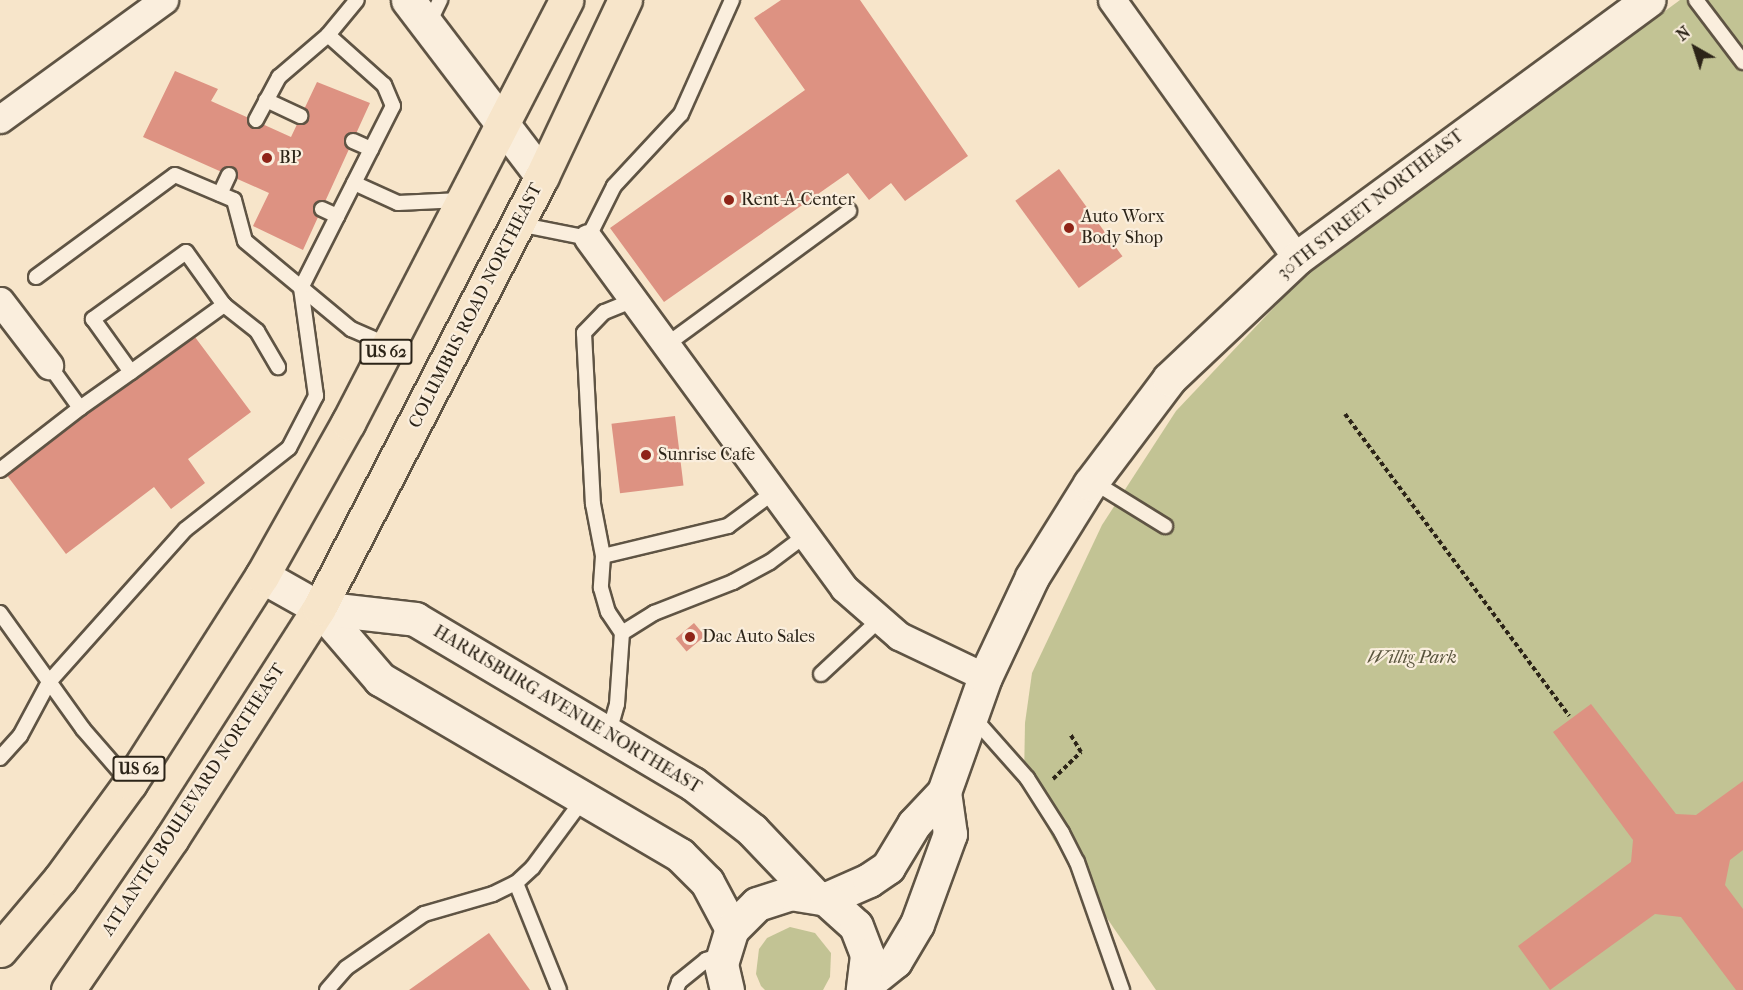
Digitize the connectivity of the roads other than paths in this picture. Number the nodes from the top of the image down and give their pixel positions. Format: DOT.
graph roads {
  1 [pos="164,0"];
  2 [pos="357,0"];
  3 [pos="566,0"];
  4 [pos="625,0"];
  5 [pos="732,0"];
  6 [pos="1112,0"];
  7 [pos="1648,0"];
  8 [pos="1696,0"];
  9 [pos="426,8"];
  10 [pos="328,35"];
  11 [pos="1743,62"];
  12 [pos="266,100"];
  13 [pos="301,116"];
  14 [pos="0,119"];
  15 [pos="256,120"];
  16 [pos="503,124"];
  17 [pos="353,141"];
  18 [pos="371,149"];
  19 [pos="228,175"];
  20 [pos="542,176"];
  21 [pos="354,183"];
  22 [pos="220,194"];
  23 [pos="462,200"];
  24 [pos="322,209"];
  25 [pos="849,211"];
  26 [pos="337,216"];
  27 [pos="518,224"];
  28 [pos="588,237"];
  29 [pos="1297,258"];
  30 [pos="36,277"];
  31 [pos="302,288"];
  32 [pos="634,300"];
  33 [pos="0,301"];
  34 [pos="224,305"];
  35 [pos="389,345"];
  36 [pos="666,345"];
  37 [pos="49,365"];
  38 [pos="278,367"];
  39 [pos="131,372"];
  40 [pos="80,408"];
  41 [pos="0,470"];
  42 [pos="1092,481"];
  43 [pos="774,492"];
  44 [pos="1165,526"];
  45 [pos="806,535"];
  46 [pos="603,556"];
  47 [pos="262,576"];
  48 [pos="319,608"];
  49 [pos="0,613"];
  50 [pos="879,621"];
  51 [pos="622,633"];
  52 [pos="821,674"];
  53 [pos="985,677"];
  54 [pos="49,682"];
  55 [pos="971,715"];
  56 [pos="609,732"];
  57 [pos="0,758"];
  58 [pos="130,783"];
  59 [pos="944,792"];
  60 [pos="585,796"];
  61 [pos="516,883"];
  62 [pos="820,897"];
  63 [pos="727,942"];
  64 [pos="0,950"];
  65 [pos="863,988"];
  66 [pos="68,990"];
  67 [pos="327,990"];
  68 [pos="559,990"];
  69 [pos="676,990"];
  70 [pos="727,990"];
  71 [pos="1122,990"];
  1 -- 14 [label="street"];
  2 -- 10 [label="lane"];
  3 -- 16 [label="highway, US 62"];
  4 -- 20 [label="highway, COLUMBUS ROAD NORTHEAST"];
  5 -- 28 [label="lane"];
  6 -- 29 [label="street"];
  7 -- 29 [label="street, 30TH STREET NORTHEAST"];
  8 -- 11 [label="lane"];
  9 -- 16 [label="street"];
  10 -- 12 [label="lane"];
  10 -- 18 [label="lane"];
  12 -- 13 [label="lane"];
  12 -- 15 [label="lane"];
  16 -- 20 [label="street"];
  16 -- 23 [label="highway, US 62"];
  17 -- 18 [label="lane"];
  18 -- 21 [label="lane"];
  19 -- 22 [label="lane"];
  20 -- 27 [label="highway, COLUMBUS ROAD NORTHEAST"];
  21 -- 23 [label="lane"];
  21 -- 26 [label="lane"];
  22 -- 30 [label="lane"];
  22 -- 31 [label="lane"];
  23 -- 35 [label="highway, US 62"];
  24 -- 26 [label="lane"];
  25 -- 36 [label="lane"];
  26 -- 31 [label="lane"];
  27 -- 28 [label="lane"];
  27 -- 48 [label="highway, COLUMBUS ROAD NORTHEAST"];
  28 -- 32 [label="street"];
  29 -- 42 [label="street, 30TH STREET NORTHEAST"];
  31 -- 35 [label="lane"];
  31 -- 54 [label="lane"];
  32 -- 36 [label="street"];
  32 -- 46 [label="lane"];
  33 -- 37 [label="street"];
  34 -- 38 [label="lane"];
  34 -- 39 [label="lane"];
  34 -- 39 [label="lane"];
  35 -- 47 [label="highway, US 62"];
  36 -- 43 [label="street"];
  37 -- 40 [label="lane"];
  39 -- 40 [label="lane"];
  40 -- 41 [label="lane"];
  42 -- 44 [label="lane"];
  42 -- 53 [label="street, 30TH STREET NORTHEAST"];
  43 -- 45 [label="street"];
  43 -- 46 [label="lane"];
  45 -- 50 [label="street"];
  45 -- 51 [label="lane"];
  46 -- 51 [label="lane"];
  47 -- 48 [label="street, HARRISBURG AVENUE NORTHEAST"];
  47 -- 58 [label="highway, US 62"];
  48 -- 56 [label="street, HARRISBURG AVENUE NORTHEAST"];
  48 -- 60 [label="street, HARRISBURG AVENUE NORTHEAST"];
  48 -- 66 [label="highway, ATLANTIC BOULEVARD NORTHEAST"];
  49 -- 54 [label="lane"];
  50 -- 52 [label="lane"];
  50 -- 53 [label="street"];
  51 -- 56 [label="lane"];
  53 -- 55 [label="street, 30TH STREET NORTHEAST"];
  54 -- 57 [label="lane"];
  54 -- 58 [label="lane"];
  55 -- 59 [label="street, 30TH STREET NORTHEAST"];
  55 -- 71 [label="lane"];
  56 -- 62 [label="street, HARRISBURG AVENUE NORTHEAST"];
  58 -- 64 [label="highway, US 62"];
  59 -- 62 [label="street, 30TH STREET NORTHEAST"];
  59 -- 65 [label="street, 30TH STREET NORTHEAST"];
  60 -- 61 [label="lane"];
  60 -- 63 [label="street, HARRISBURG AVENUE NORTHEAST"];
  61 -- 67 [label="lane"];
  61 -- 68 [label="lane"];
  62 -- 63 [label="street"];
  62 -- 65 [label="street, HARRISBURG AVENUE NORTHEAST"];
  63 -- 69 [label="lane"];
  63 -- 70 [label="street"];
}
